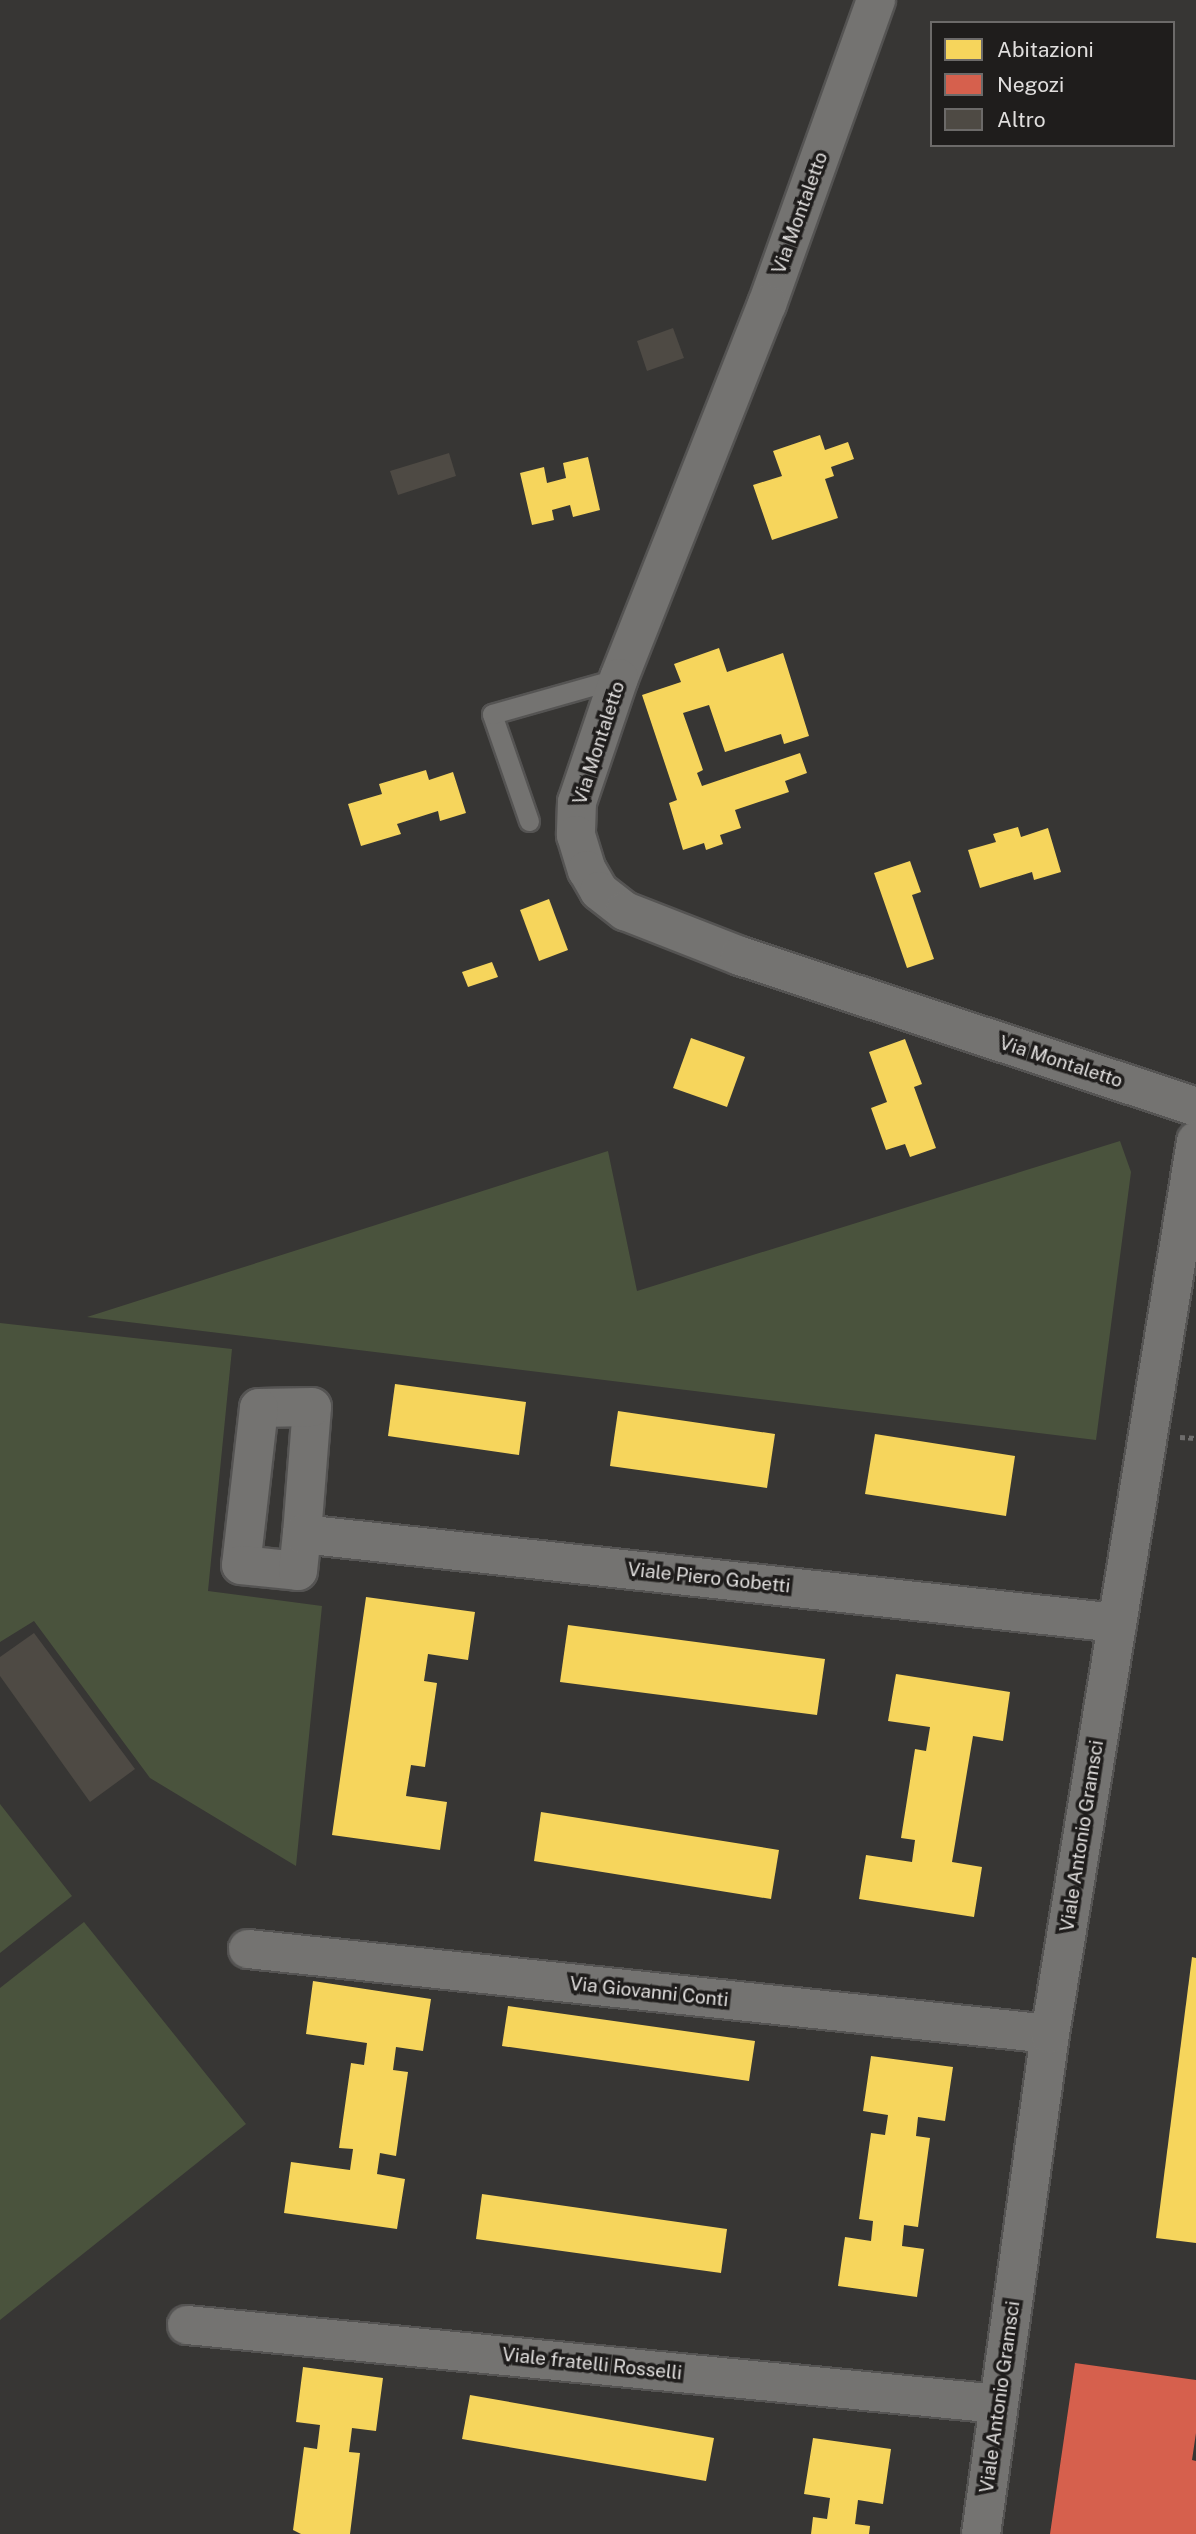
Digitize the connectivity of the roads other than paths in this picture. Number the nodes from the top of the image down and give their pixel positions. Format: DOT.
graph roads {
  1 [pos="876,0"];
  2 [pos="619,678"];
  3 [pos="529,821"];
  4 [pos="1196,1107"];
  5 [pos="1196,1141"];
  6 [pos="302,1534"];
  7 [pos="1117,1623"];
  8 [pos="248,1949"];
  9 [pos="1050,2034"];
  10 [pos="187,2325"];
  11 [pos="998,2404"];
  12 [pos="982,2534"];
  1 -- 2 [label="street, Via Montaletto"];
  2 -- 3 [label="lane"];
  2 -- 4 [label="street, Via Montaletto"];
  5 -- 7 [label="street, Viale Antonio Gramsci"];
  6 -- 7 [label="street, Viale Piero Gobetti"];
  7 -- 9 [label="street, Viale Antonio Gramsci"];
  8 -- 9 [label="street, Via Giovanni Conti"];
  9 -- 11 [label="street, Viale Antonio Gramsci"];
  10 -- 11 [label="street, Viale fratelli Rosselli"];
  11 -- 12 [label="street, Viale Antonio Gramsci"];
}
